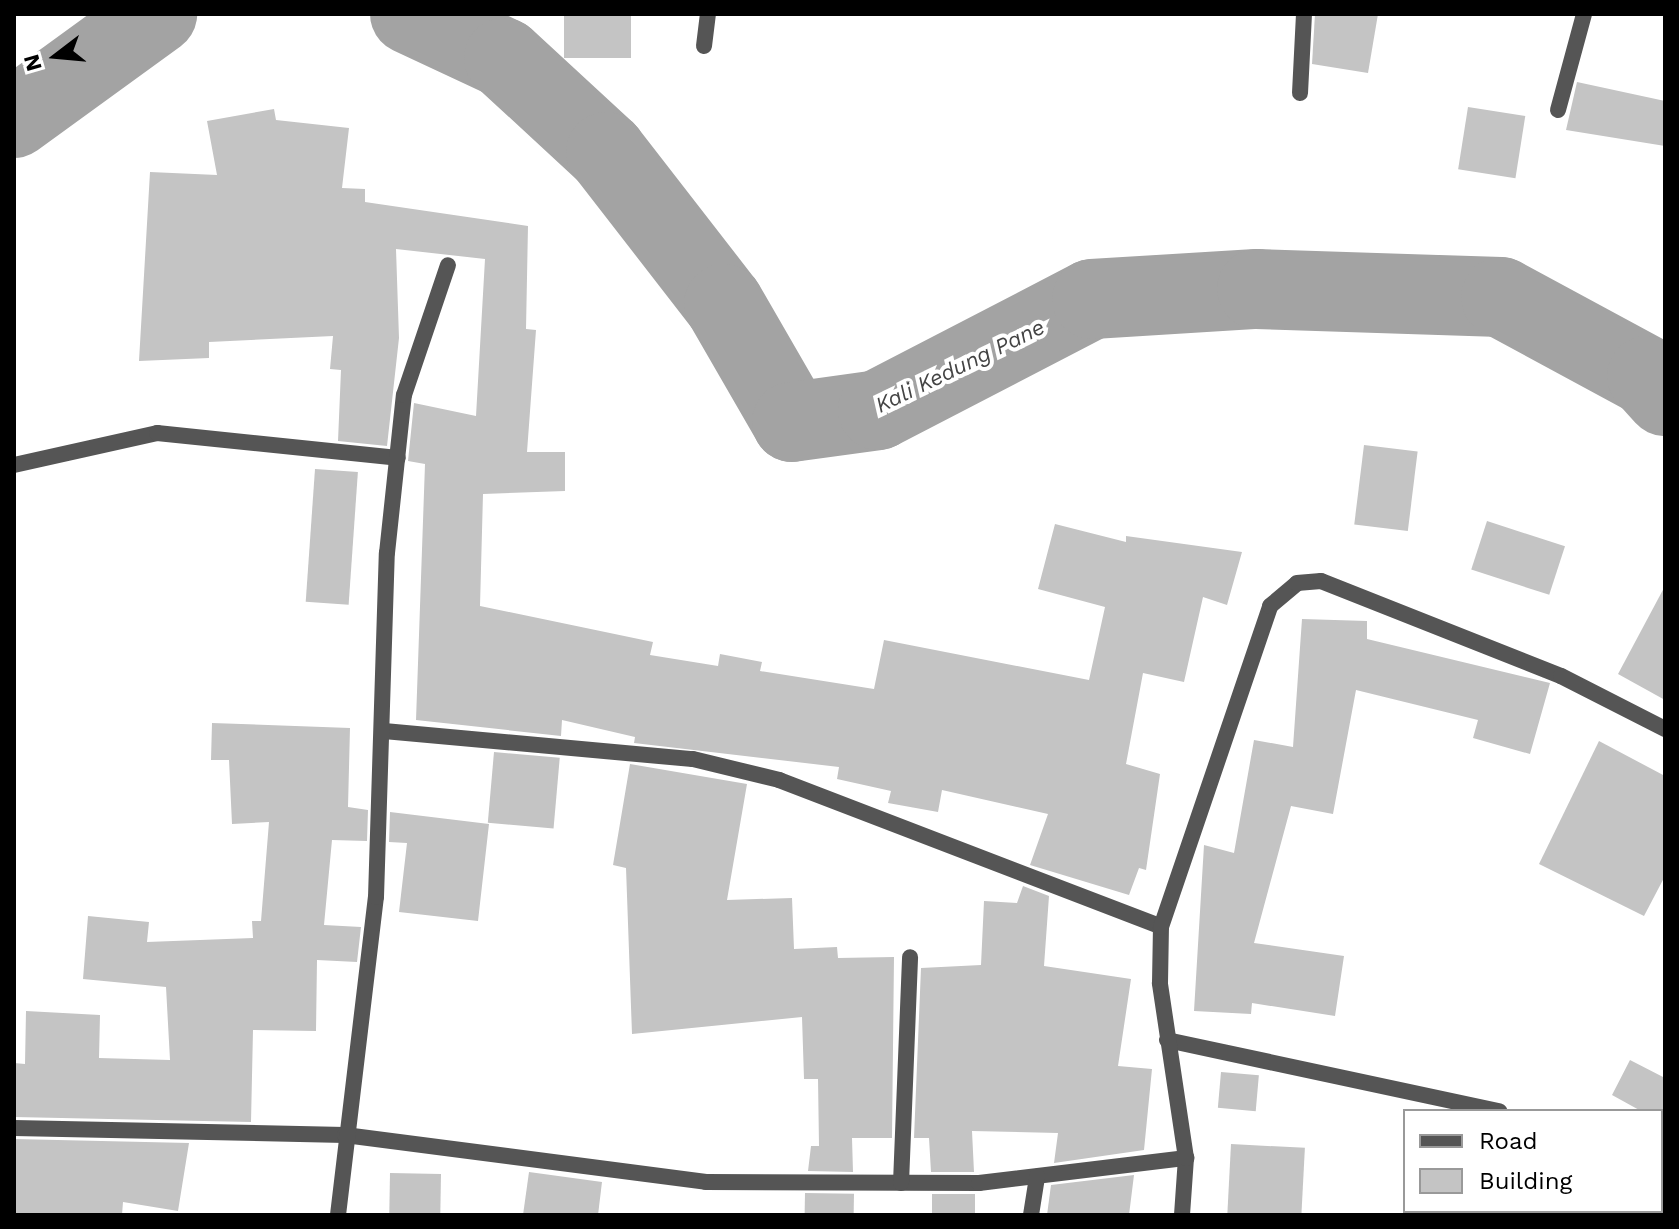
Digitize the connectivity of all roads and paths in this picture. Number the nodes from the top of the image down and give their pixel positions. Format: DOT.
graph roads {
  1 [pos="708,14"];
  2 [pos="1304,14"];
  3 [pos="1584,14"];
  4 [pos="704,46"];
  5 [pos="1300,93"];
  6 [pos="1558,110"];
  7 [pos="448,265"];
  8 [pos="398,458"];
  9 [pos="14,465"];
  10 [pos="1665,729"];
  11 [pos="384,731"];
  12 [pos="1161,927"];
  13 [pos="910,957"];
  14 [pos="1167,1040"];
  15 [pos="1490,1109"];
  16 [pos="14,1128"];
  17 [pos="345,1135"];
  18 [pos="1186,1158"];
  19 [pos="1037,1176"];
  20 [pos="901,1183"];
  21 [pos="338,1215"];
  22 [pos="1031,1215"];
  23 [pos="1182,1215"];
  1 -- 4 [label="street"];
  2 -- 5 [label="street"];
  3 -- 6 [label="street"];
  7 -- 8 [label="street"];
  8 -- 9 [label="street"];
  8 -- 11 [label="street"];
  10 -- 12 [label="street"];
  11 -- 12 [label="street"];
  11 -- 17 [label="street"];
  12 -- 14 [label="street"];
  13 -- 20 [label="street"];
  14 -- 15 [label="street"];
  14 -- 18 [label="street"];
  16 -- 17 [label="street"];
  17 -- 20 [label="street"];
  17 -- 21 [label="street"];
  18 -- 19 [label="street"];
  18 -- 23 [label="street"];
  19 -- 20 [label="street"];
  19 -- 22 [label="street"];
}
